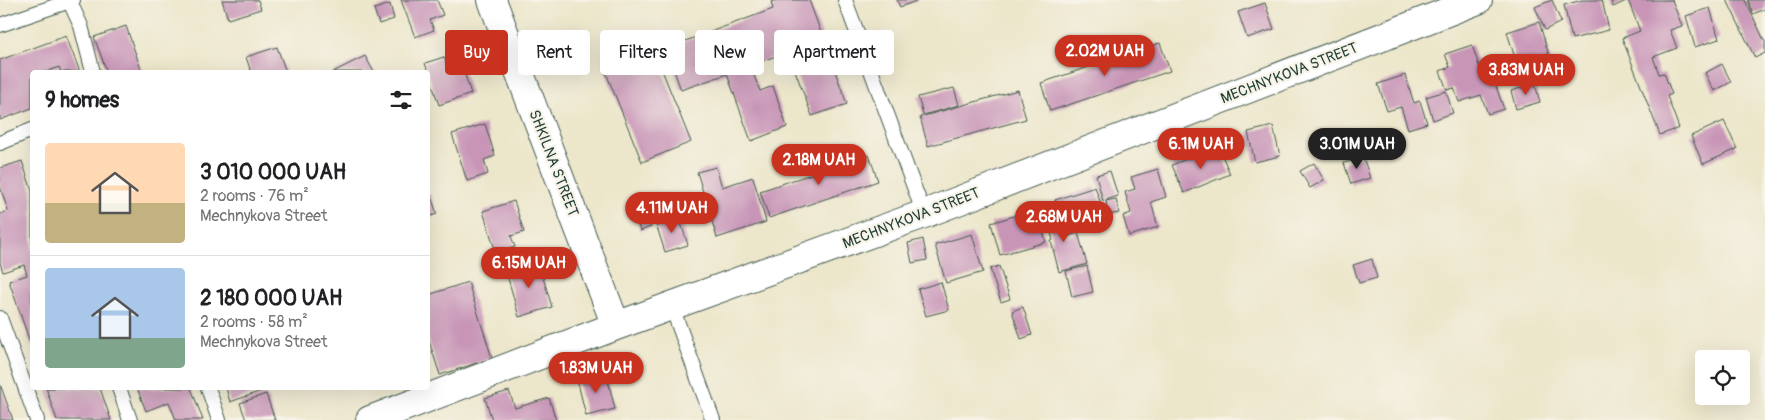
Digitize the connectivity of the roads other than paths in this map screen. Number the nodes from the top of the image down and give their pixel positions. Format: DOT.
graph roads {
  1 [pos="492,0"];
  2 [pos="845,0"];
  3 [pos="1478,0"];
  4 [pos="72,1"];
  5 [pos="0,25"];
  6 [pos="92,70"];
  7 [pos="30,135"];
  8 [pos="0,143"];
  9 [pos="924,214"];
  10 [pos="672,307"];
  11 [pos="0,318"];
  12 [pos="616,326"];
  13 [pos="119,390"];
  14 [pos="209,390"];
  15 [pos="37,420"];
  16 [pos="130,420"];
  17 [pos="220,420"];
  18 [pos="370,420"];
  19 [pos="713,420"];
  1 -- 12 [label="street, SHKILNA STREET"];
  2 -- 9 [label="lane"];
  3 -- 9 [label="street, MECHNYKOVA STREET"];
  4 -- 5 [label="lane"];
  4 -- 6 [label="lane"];
  7 -- 8 [label="lane"];
  9 -- 10 [label="street, MECHNYKOVA STREET"];
  10 -- 12 [label="street, MECHNYKOVA STREET"];
  10 -- 19 [label="lane"];
  11 -- 15 [label="lane"];
  12 -- 18 [label="street, MECHNYKOVA STREET"];
  13 -- 16 [label="lane"];
  14 -- 17 [label="lane"];
}
